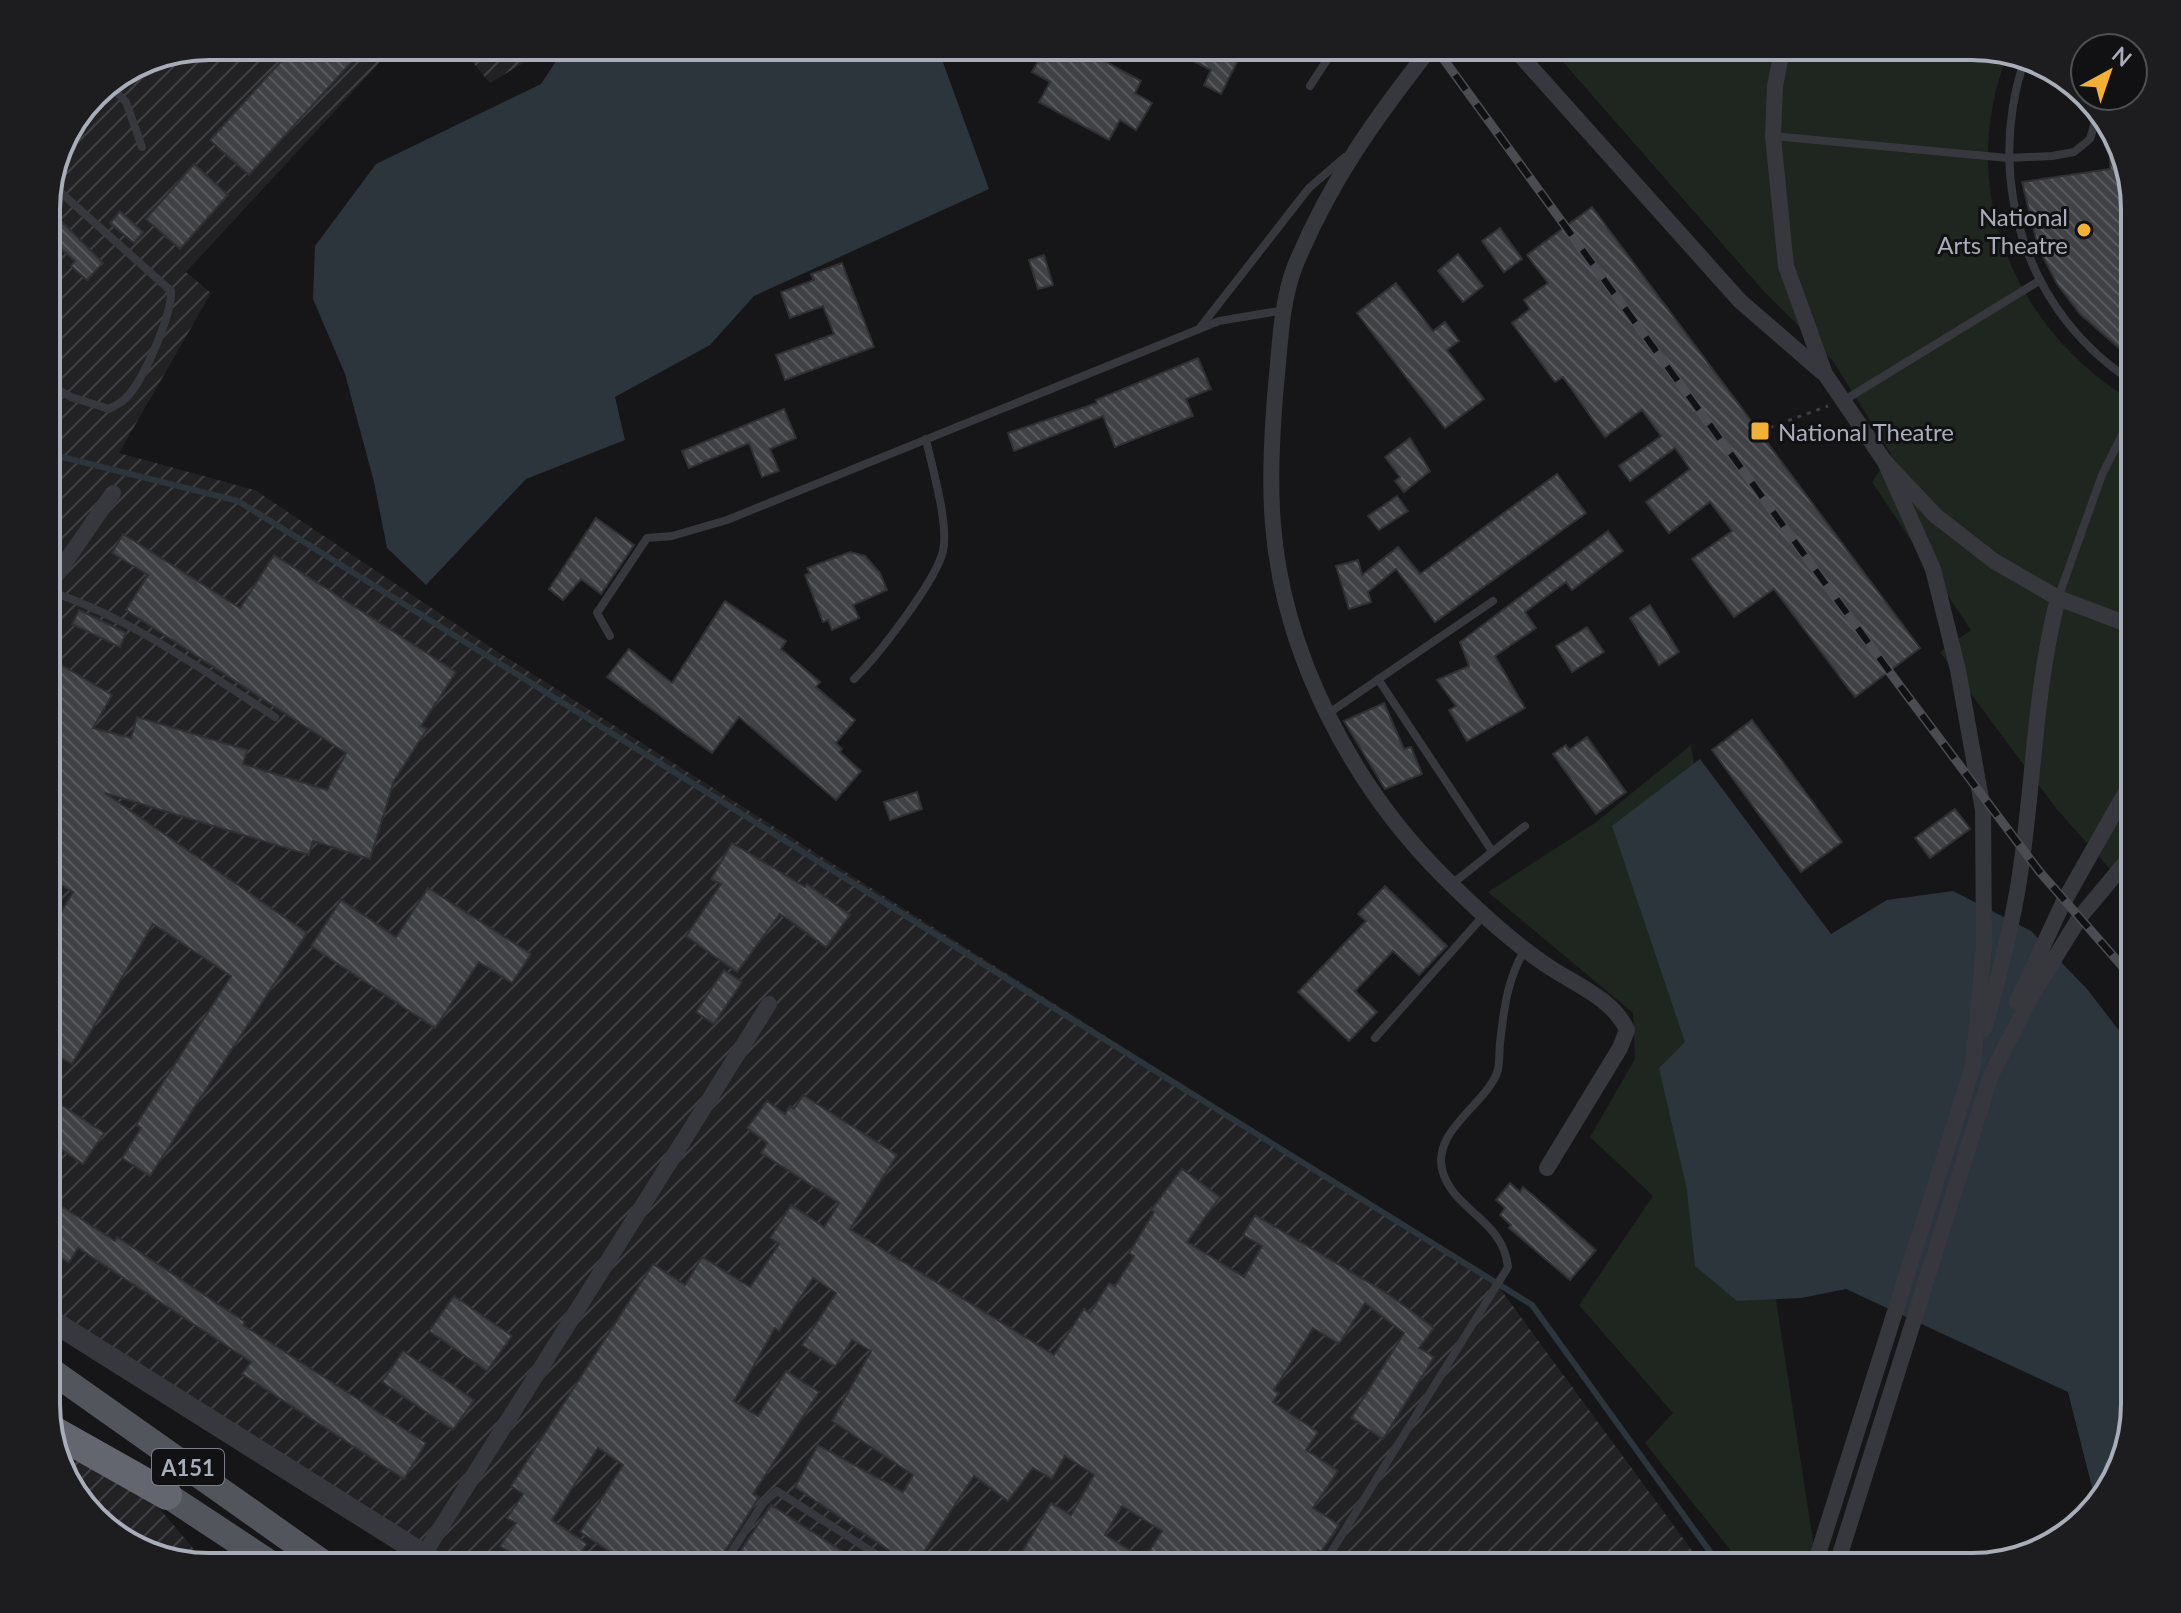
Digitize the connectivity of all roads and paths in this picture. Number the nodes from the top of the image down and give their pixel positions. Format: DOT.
graph roads {
  1 [pos="1327,60"];
  2 [pos="1421,60"];
  3 [pos="1525,60"];
  4 [pos="1780,60"];
  5 [pos="2022,69"];
  6 [pos="1310,86"];
  7 [pos="117,93"];
  8 [pos="2094,124"];
  9 [pos="1773,136"];
  10 [pos="142,147"];
  11 [pos="1352,151"];
  12 [pos="2008,158"];
  13 [pos="61,193"];
  14 [pos="2039,281"];
  15 [pos="1285,310"];
  16 [pos="1199,329"];
  17 [pos="2121,372"];
  18 [pos="1825,374"];
  19 [pos="60,391"];
  20 [pos="1843,401"];
  21 [pos="1760,431"];
  22 [pos="2121,437"];
  23 [pos="926,439"];
  24 [pos="1885,462"];
  25 [pos="113,493"];
  26 [pos="60,570"];
  27 [pos="60,595"];
  28 [pos="2058,598"];
  29 [pos="1493,601"];
  30 [pos="2121,622"];
  31 [pos="610,636"];
  32 [pos="854,679"];
  33 [pos="1378,679"];
  34 [pos="1329,713"];
  35 [pos="275,717"];
  36 [pos="2121,801"];
  37 [pos="1525,826"];
  38 [pos="1492,851"];
  39 [pos="2121,868"];
  40 [pos="1452,884"];
  41 [pos="1485,914"];
  42 [pos="1525,949"];
  43 [pos="769,1004"];
  44 [pos="1375,1038"];
  45 [pos="1973,1066"];
  46 [pos="1991,1075"];
  47 [pos="1547,1168"];
  48 [pos="60,1326"];
  49 [pos="60,1377"];
  50 [pos="64,1437"];
  51 [pos="167,1495"];
  52 [pos="255,1553"];
  53 [pos="309,1553"];
  54 [pos="412,1553"];
  55 [pos="433,1553"];
  56 [pos="731,1553"];
  57 [pos="874,1553"];
  58 [pos="1331,1553"];
  59 [pos="1819,1553"];
  60 [pos="1841,1553"];
  1 -- 6 [label="lane"];
  2 -- 11 [label="street"];
  3 -- 18 [label="street"];
  4 -- 9 [label="street"];
  5 -- 12 [label="lane"];
  7 -- 10 [label="lane"];
  8 -- 12 [label="lane"];
  9 -- 12 [label="lane"];
  9 -- 18 [label="street"];
  11 -- 15 [label="street"];
  11 -- 16 [label="lane"];
  12 -- 14 [label="lane"];
  13 -- 19 [label="lane"];
  14 -- 17 [label="lane"];
  14 -- 20 [label="lane"];
  15 -- 16 [label="lane"];
  15 -- 34 [label="street"];
  16 -- 23 [label="lane"];
  18 -- 20 [label="street"];
  20 -- 21 [label="path"];
  20 -- 24 [label="street"];
  22 -- 28 [label="lane"];
  23 -- 31 [label="lane"];
  23 -- 32 [label="lane"];
  24 -- 28 [label="street"];
  24 -- 45 [label="street"];
  25 -- 26 [label="street"];
  27 -- 35 [label="lane"];
  28 -- 30 [label="street"];
  28 -- 45 [label="street"];
  29 -- 33 [label="lane"];
  33 -- 34 [label="lane"];
  33 -- 38 [label="lane"];
  34 -- 40 [label="street"];
  36 -- 46 [label="street"];
  37 -- 38 [label="lane"];
  38 -- 40 [label="lane"];
  39 -- 46 [label="street"];
  40 -- 41 [label="street"];
  41 -- 42 [label="street"];
  41 -- 44 [label="lane"];
  42 -- 47 [label="street"];
  42 -- 58 [label="lane"];
  43 -- 55 [label="street"];
  45 -- 59 [label="street"];
  46 -- 60 [label="street"];
  48 -- 54 [label="street"];
  49 -- 53 [label="main road, A151"];
  50 -- 51 [label="highway"];
  51 -- 52 [label="main road, A151"];
  56 -- 57 [label="lane"];
}
